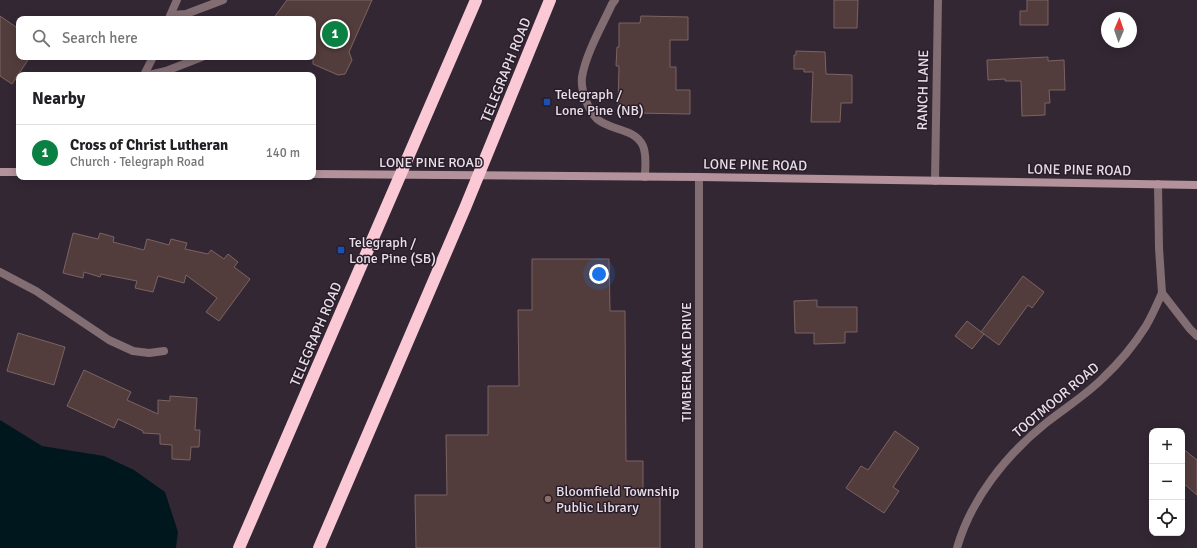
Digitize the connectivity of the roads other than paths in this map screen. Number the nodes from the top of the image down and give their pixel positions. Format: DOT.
graph roads {
  1 [pos="177,0"];
  2 [pos="224,0"];
  3 [pos="476,0"];
  4 [pos="550,0"];
  5 [pos="615,0"];
  6 [pos="938,0"];
  7 [pos="170,16"];
  8 [pos="175,16"];
  9 [pos="152,60"];
  10 [pos="194,60"];
  11 [pos="146,72"];
  12 [pos="159,72"];
  13 [pos="0,172"];
  14 [pos="16,172"];
  15 [pos="316,174"];
  16 [pos="400,175"];
  17 [pos="479,175"];
  18 [pos="645,176"];
  19 [pos="699,177"];
  20 [pos="935,180"];
  21 [pos="1158,184"];
  22 [pos="1197,185"];
  23 [pos="0,272"];
  24 [pos="1162,293"];
  25 [pos="1197,336"];
  26 [pos="164,351"];
  27 [pos="240,548"];
  28 [pos="319,548"];
  29 [pos="699,548"];
  30 [pos="957,548"];
  1 -- 7 [label="street"];
  2 -- 8 [label="street"];
  3 -- 16 [label="highway, TELEGRAPH ROAD"];
  4 -- 17 [label="highway, TELEGRAPH ROAD"];
  5 -- 18 [label="street"];
  6 -- 20 [label="street, RANCH LANE"];
  9 -- 11 [label="street"];
  10 -- 12 [label="street"];
  13 -- 14 [label="street"];
  15 -- 16 [label="street, LONE PINE ROAD"];
  16 -- 17 [label="street, LONE PINE ROAD"];
  16 -- 27 [label="highway, TELEGRAPH ROAD"];
  17 -- 18 [label="street, LONE PINE ROAD"];
  17 -- 28 [label="highway, TELEGRAPH ROAD"];
  18 -- 19 [label="street, LONE PINE ROAD"];
  19 -- 20 [label="street, LONE PINE ROAD"];
  19 -- 29 [label="street, TIMBERLAKE DRIVE"];
  20 -- 21 [label="street, LONE PINE ROAD"];
  21 -- 22 [label="street, LONE PINE ROAD"];
  21 -- 24 [label="street"];
  23 -- 26 [label="street"];
  24 -- 25 [label="street"];
  24 -- 30 [label="street, TOOTMOOR ROAD"];
}
